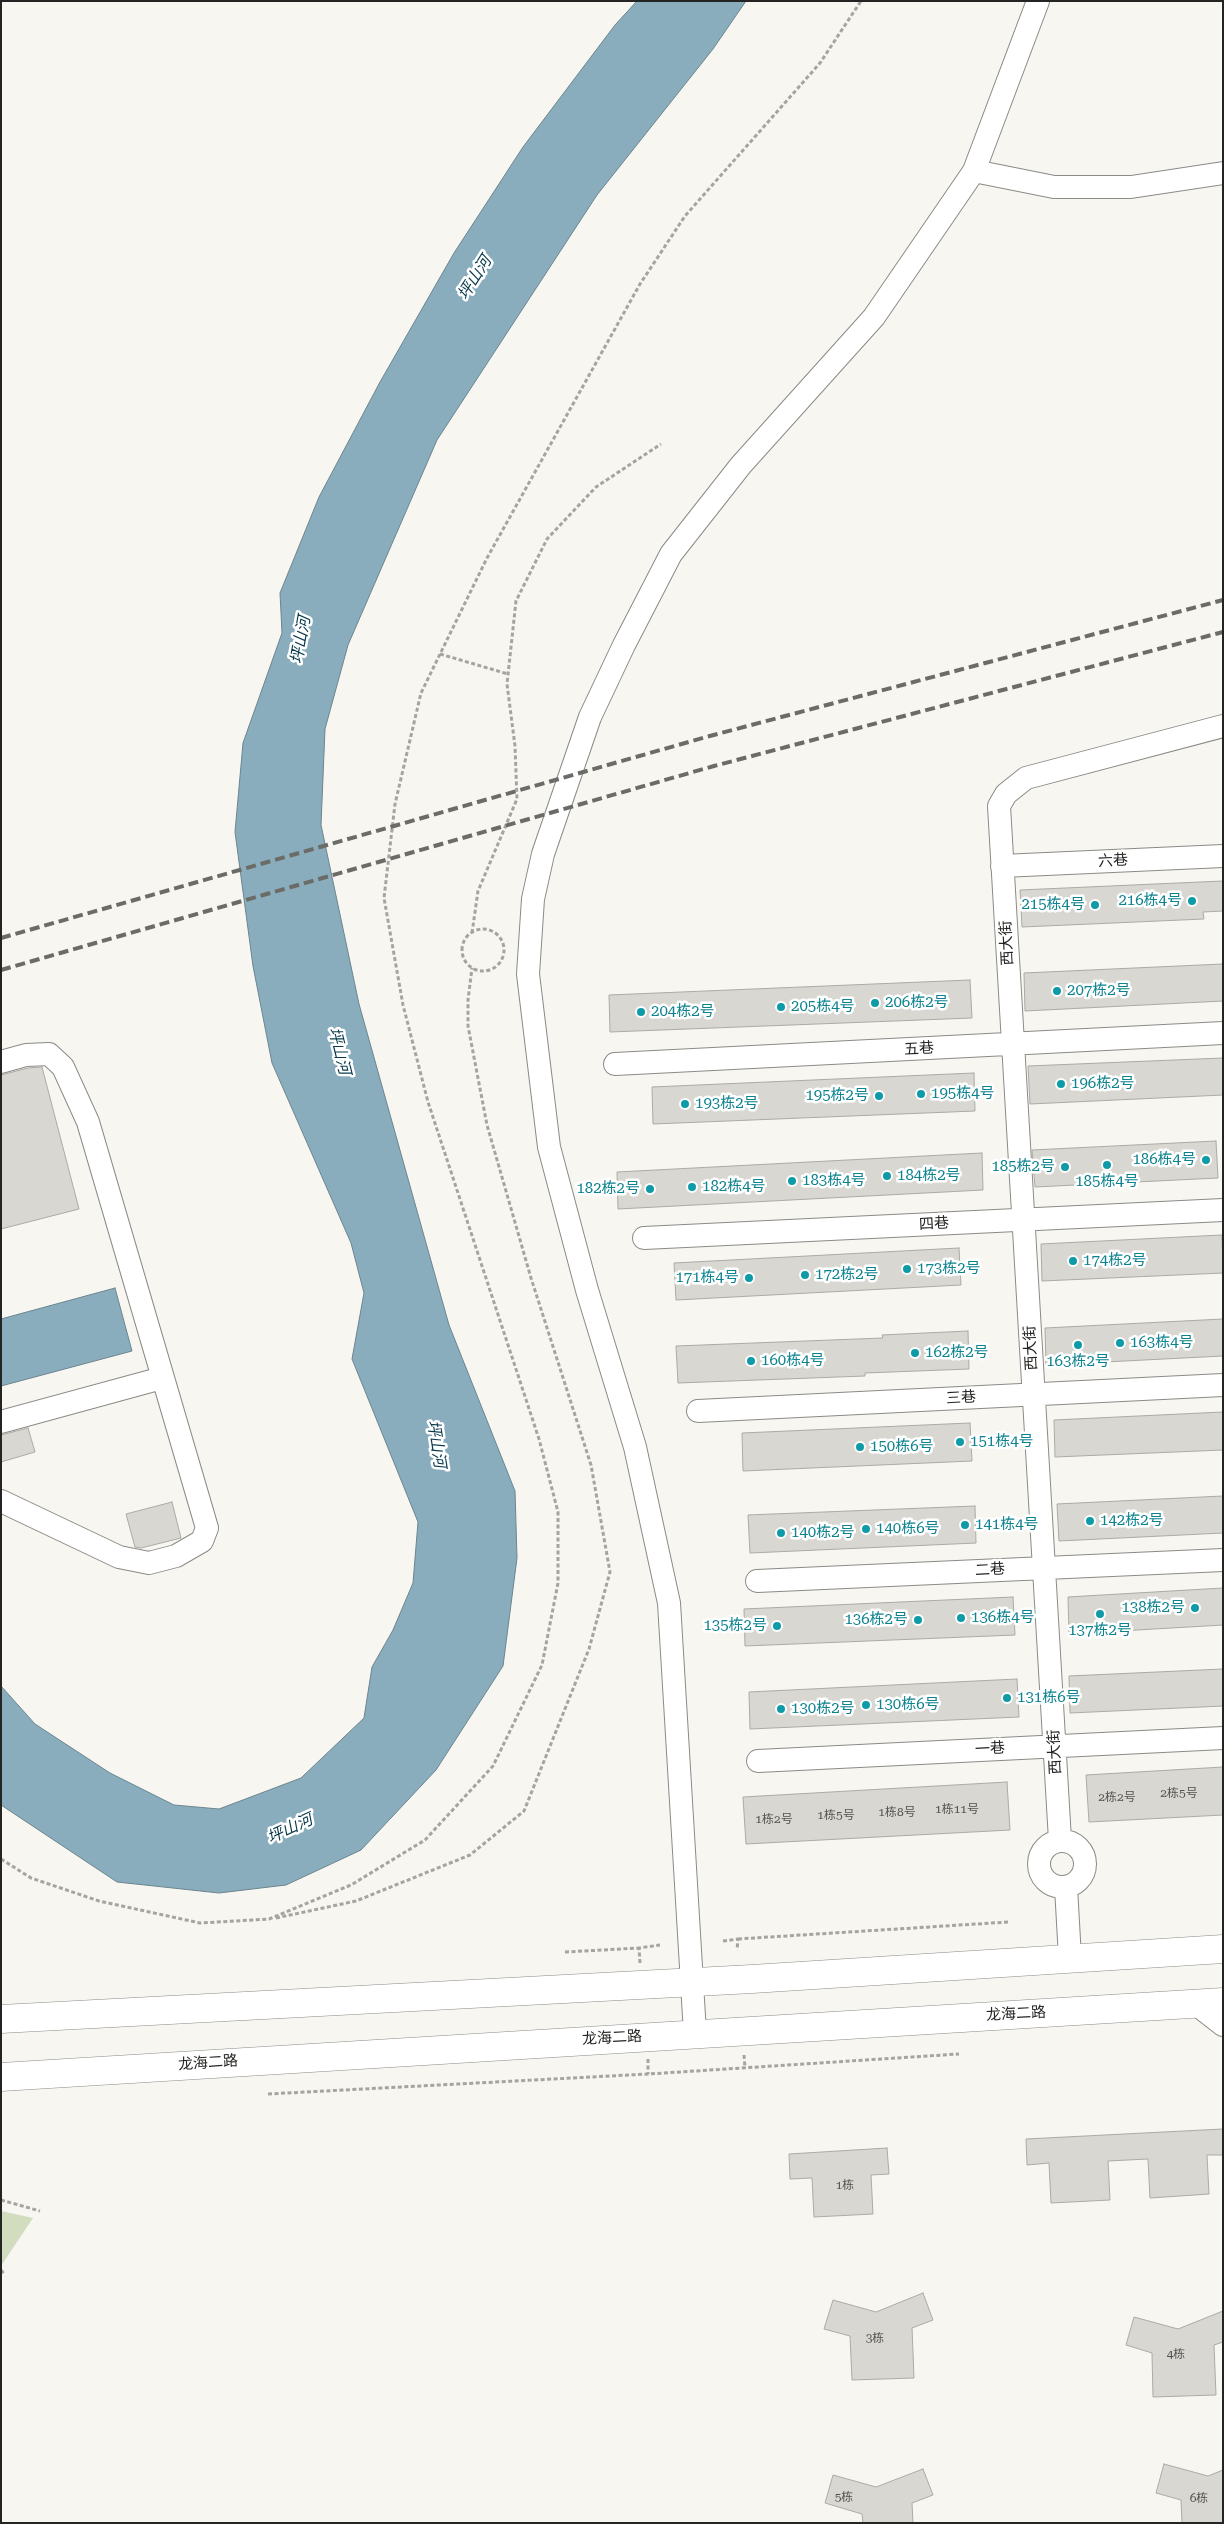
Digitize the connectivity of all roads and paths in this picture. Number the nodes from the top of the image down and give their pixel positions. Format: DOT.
graph roads {
  1 [pos="860,1"];
  2 [pos="1038,1"];
  3 [pos="974,172"];
  4 [pos="1223,173"];
  5 [pos="660,444"];
  6 [pos="440,654"];
  7 [pos="508,674"];
  8 [pos="1223,726"];
  9 [pos="1223,856"];
  10 [pos="1002,861"];
  11 [pos="472,933"];
  12 [pos="472,968"];
  13 [pos="1223,1033"];
  14 [pos="1013,1044"];
  15 [pos="1,1062"];
  16 [pos="616,1064"];
  17 [pos="1223,1210"];
  18 [pos="1023,1220"];
  19 [pos="644,1238"];
  20 [pos="162,1378"];
  21 [pos="1223,1386"];
  22 [pos="1034,1395"];
  23 [pos="698,1411"];
  24 [pos="1,1422"];
  25 [pos="1,1501"];
  26 [pos="1223,1560"];
  27 [pos="1044,1568"];
  28 [pos="757,1580"];
  29 [pos="1223,1738"];
  30 [pos="1054,1746"];
  31 [pos="758,1761"];
  32 [pos="1060,1840"];
  33 [pos="1,1859"];
  34 [pos="1066,1887"];
  35 [pos="269,1919"];
  36 [pos="1008,1922"];
  37 [pos="738,1939"];
  38 [pos="723,1941"];
  39 [pos="660,1945"];
  40 [pos="639,1948"];
  41 [pos="1223,1949"];
  42 [pos="737,1950"];
  43 [pos="565,1952"];
  44 [pos="1070,1958"];
  45 [pos="640,1966"];
  46 [pos="692,1982"];
  47 [pos="1223,2002"];
  48 [pos="1196,2004"];
  49 [pos="1,2019"];
  50 [pos="1223,2025"];
  51 [pos="695,2034"];
  52 [pos="959,2054"];
  53 [pos="744,2055"];
  54 [pos="648,2056"];
  55 [pos="745,2068"];
  56 [pos="648,2074"];
  57 [pos="1,2077"];
  58 [pos="268,2094"];
  59 [pos="1,2200"];
  60 [pos="40,2211"];
  61 [pos="1,2270"];
  62 [pos="5,2275"];
  1 -- 6 [label="path"];
  2 -- 3 [label="street"];
  3 -- 4 [label="street"];
  3 -- 46 [label="street"];
  5 -- 7 [label="path"];
  6 -- 7 [label="path"];
  6 -- 35 [label="path"];
  7 -- 11 [label="path"];
  8 -- 10 [label="street, 西大街"];
  9 -- 10 [label="street, 六巷"];
  10 -- 14 [label="street, 西大街"];
  11 -- 12 [label="path"];
  11 -- 12 [label="path"];
  12 -- 35 [label="path"];
  13 -- 14 [label="street, 五巷"];
  14 -- 16 [label="street, 五巷"];
  14 -- 18 [label="street, 西大街"];
  15 -- 20 [label="street"];
  17 -- 18 [label="street, 四巷"];
  18 -- 19 [label="street, 四巷"];
  18 -- 22 [label="street, 西大街"];
  20 -- 24 [label="street"];
  20 -- 25 [label="street"];
  21 -- 22 [label="street, 三巷"];
  22 -- 23 [label="street, 三巷"];
  22 -- 27 [label="street, 西大街"];
  26 -- 27 [label="street, 二巷"];
  27 -- 28 [label="street, 二巷"];
  27 -- 30 [label="street, 西大街"];
  29 -- 30 [label="street, 一巷"];
  30 -- 31 [label="street, 一巷"];
  30 -- 32 [label="street, 西大街"];
  32 -- 34 [label="street"];
  32 -- 34 [label="street"];
  33 -- 35 [label="path"];
  34 -- 44 [label="street"];
  36 -- 37 [label="path"];
  37 -- 38 [label="path"];
  37 -- 42 [label="path"];
  39 -- 40 [label="path"];
  40 -- 43 [label="path"];
  40 -- 45 [label="path"];
  41 -- 44 [label="main road"];
  44 -- 46 [label="main road"];
  46 -- 49 [label="main road"];
  46 -- 51 [label="street"];
  47 -- 48 [label="main road, 龙海二路"];
  48 -- 50 [label="street"];
  48 -- 51 [label="main road, 龙海二路"];
  51 -- 57 [label="main road, 龙海二路"];
  52 -- 55 [label="path"];
  53 -- 55 [label="path"];
  54 -- 56 [label="path"];
  55 -- 56 [label="path"];
  56 -- 58 [label="path"];
  59 -- 60 [label="path"];
  61 -- 62 [label="path"];
}
